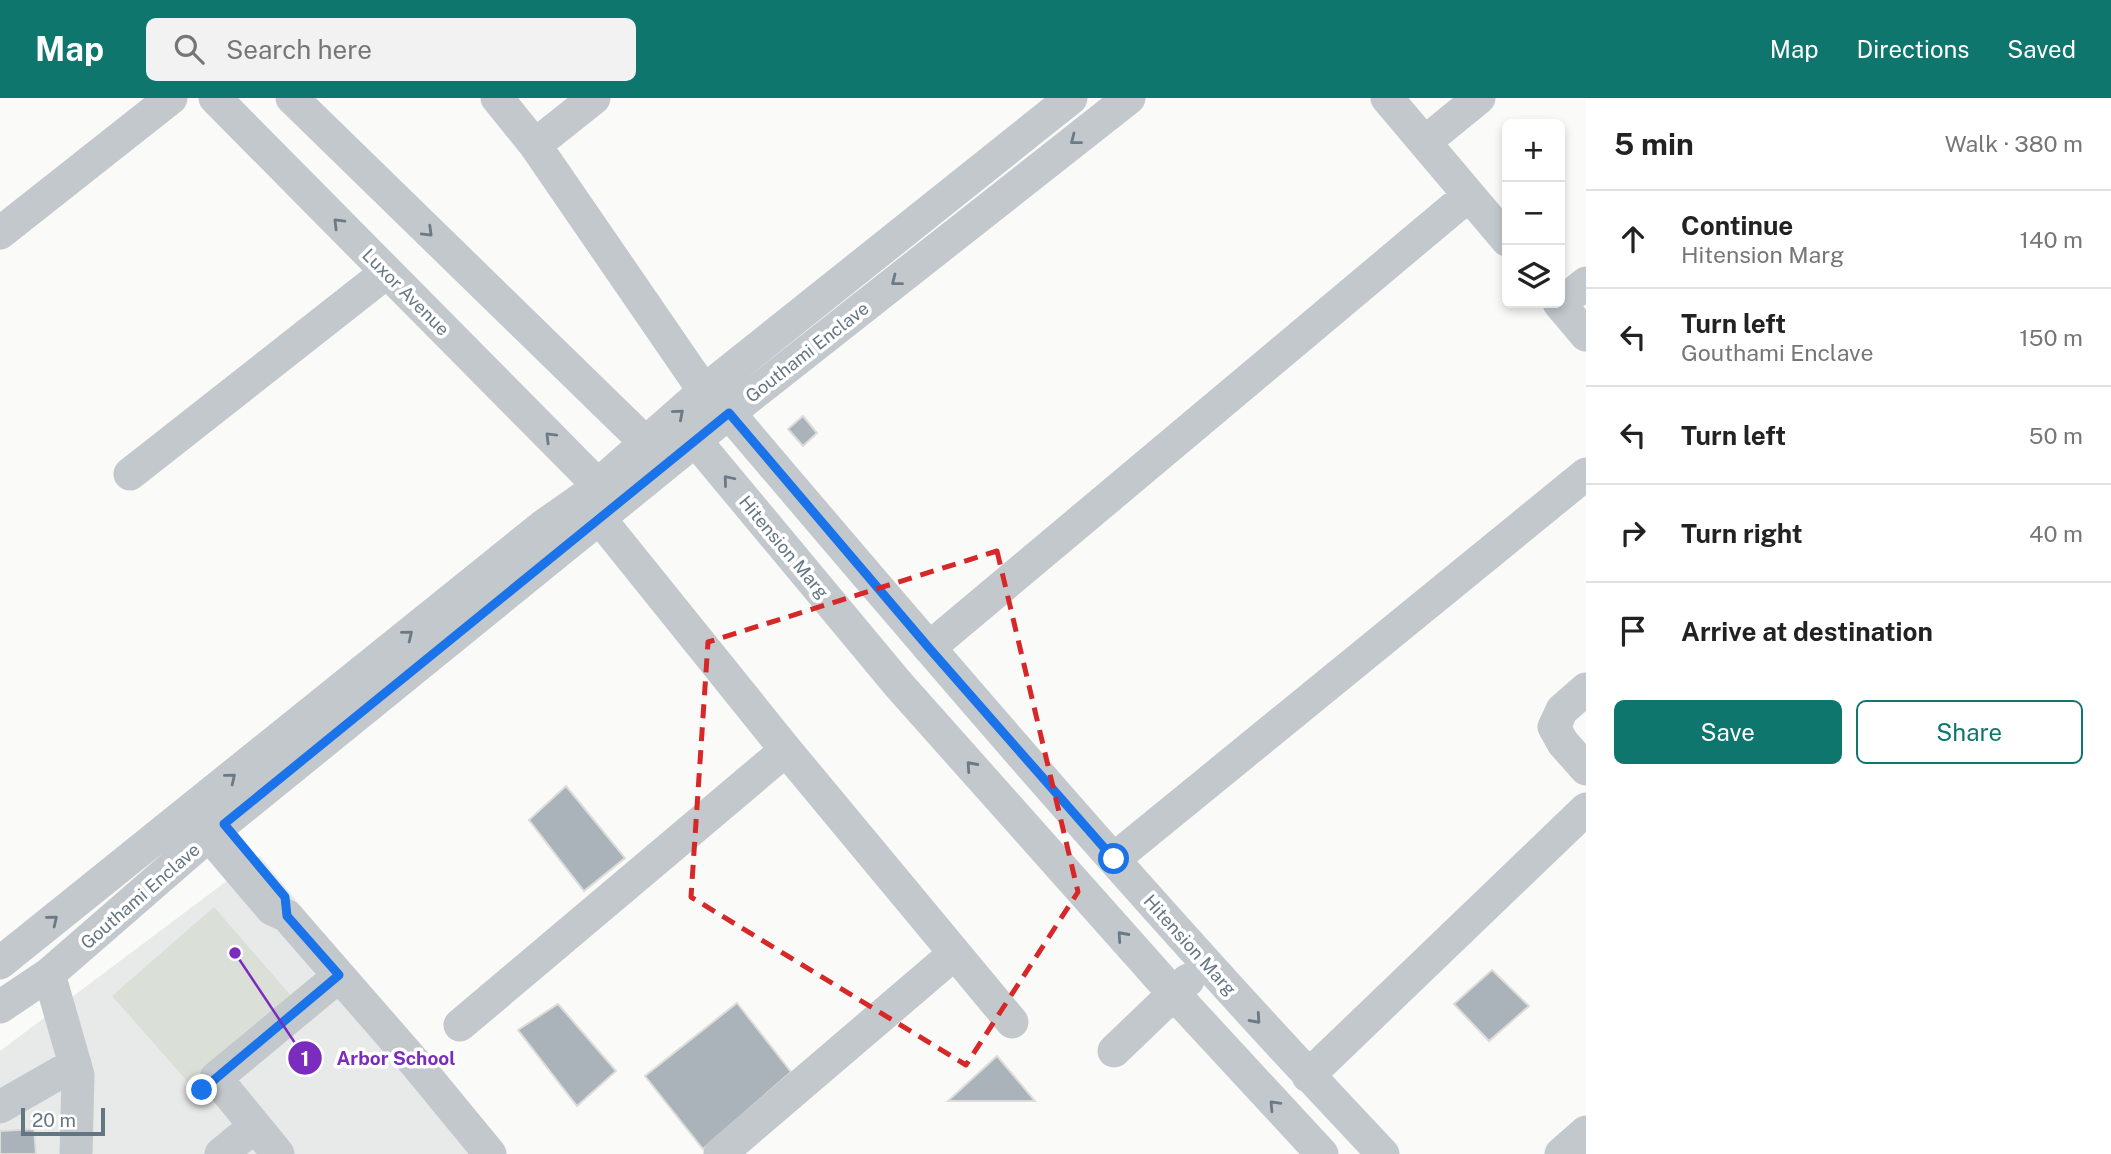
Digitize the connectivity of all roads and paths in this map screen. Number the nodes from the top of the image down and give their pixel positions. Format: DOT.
graph roads {
  1 [pos="171,98"];
  2 [pos="215,98"];
  3 [pos="292,98"];
  4 [pos="497,98"];
  5 [pos="594,98"];
  6 [pos="1071,98"];
  7 [pos="1129,98"];
  8 [pos="1387,98"];
  9 [pos="1479,98"];
  10 [pos="1425,142"];
  11 [pos="535,145"];
  12 [pos="1469,195"];
  13 [pos="0,233"];
  14 [pos="1502,234"];
  15 [pos="387,272"];
  16 [pos="1586,284"];
  17 [pos="1565,299"];
  18 [pos="1564,308"];
  19 [pos="1586,335"];
  20 [pos="704,391"];
  21 [pos="729,413"];
  22 [pos="695,440"];
  23 [pos="646,443"];
  24 [pos="130,474"];
  25 [pos="1586,474"];
  26 [pos="598,485"];
  27 [pos="600,519"];
  28 [pos="929,648"];
  29 [pos="1586,689"];
  30 [pos="786,750"];
  31 [pos="1586,769"];
  32 [pos="1586,809"];
  33 [pos="216,829"];
  34 [pos="1114,859"];
  35 [pos="954,954"];
  36 [pos="0,963"];
  37 [pos="1205,963"];
  38 [pos="339,975"];
  39 [pos="43,979"];
  40 [pos="1174,994"];
  41 [pos="0,1007"];
  42 [pos="1012,1022"];
  43 [pos="460,1025"];
  44 [pos="1114,1051"];
  45 [pos="70,1068"];
  46 [pos="1308,1076"];
  47 [pos="0,1107"];
  48 [pos="256,1126"];
  49 [pos="1586,1132"];
  50 [pos="76,1154"];
  51 [pos="221,1154"];
  52 [pos="278,1154"];
  53 [pos="489,1154"];
  54 [pos="719,1154"];
  55 [pos="1322,1154"];
  56 [pos="1383,1154"];
  57 [pos="1561,1154"];
  1 -- 13 [label="street"];
  15 -- 2 [label="street, Luxor Avenue, one-way"];
  3 -- 23 [label="street, one-way"];
  4 -- 11 [label="street"];
  5 -- 11 [label="street"];
  6 -- 20 [label="street, Gouthami Enclave"];
  7 -- 21 [label="street, Gouthami Enclave, one-way"];
  8 -- 10 [label="street"];
  9 -- 10 [label="street"];
  10 -- 12 [label="street"];
  11 -- 20 [label="street"];
  12 -- 14 [label="street"];
  12 -- 28 [label="street"];
  15 -- 24 [label="street"];
  26 -- 15 [label="street, Luxor Avenue, one-way"];
  16 -- 17 [label="street"];
  18 -- 19 [label="street"];
  23 -- 20 [label="street, Gouthami Enclave, one-way"];
  21 -- 22 [label="street, Gouthami Enclave"];
  21 -- 28 [label="street, Hitension Marg"];
  22 -- 27 [label="street, Gouthami Enclave"];
  40 -- 22 [label="street, Hitension Marg, one-way"];
  23 -- 26 [label="street, Gouthami Enclave"];
  25 -- 34 [label="street"];
  36 -- 26 [label="street, Gouthami Enclave, one-way"];
  27 -- 30 [label="street"];
  27 -- 33 [label="street, Gouthami Enclave"];
  28 -- 34 [label="street, Hitension Marg"];
  29 -- 31 [label="street"];
  30 -- 35 [label="street"];
  30 -- 43 [label="street"];
  32 -- 46 [label="street"];
  33 -- 38 [label="street"];
  33 -- 39 [label="street, Gouthami Enclave"];
  34 -- 37 [label="street, Hitension Marg"];
  35 -- 42 [label="street"];
  35 -- 54 [label="street"];
  37 -- 40 [label="street"];
  37 -- 46 [label="street, Hitension Marg, one-way"];
  38 -- 48 [label="street"];
  38 -- 53 [label="street"];
  39 -- 41 [label="street, Gouthami Enclave"];
  39 -- 45 [label="street"];
  40 -- 44 [label="street"];
  55 -- 40 [label="street, Hitension Marg, one-way"];
  45 -- 47 [label="street"];
  45 -- 50 [label="street"];
  46 -- 56 [label="street, Hitension Marg"];
  48 -- 51 [label="street"];
  48 -- 52 [label="street"];
  49 -- 57 [label="street"];
}
